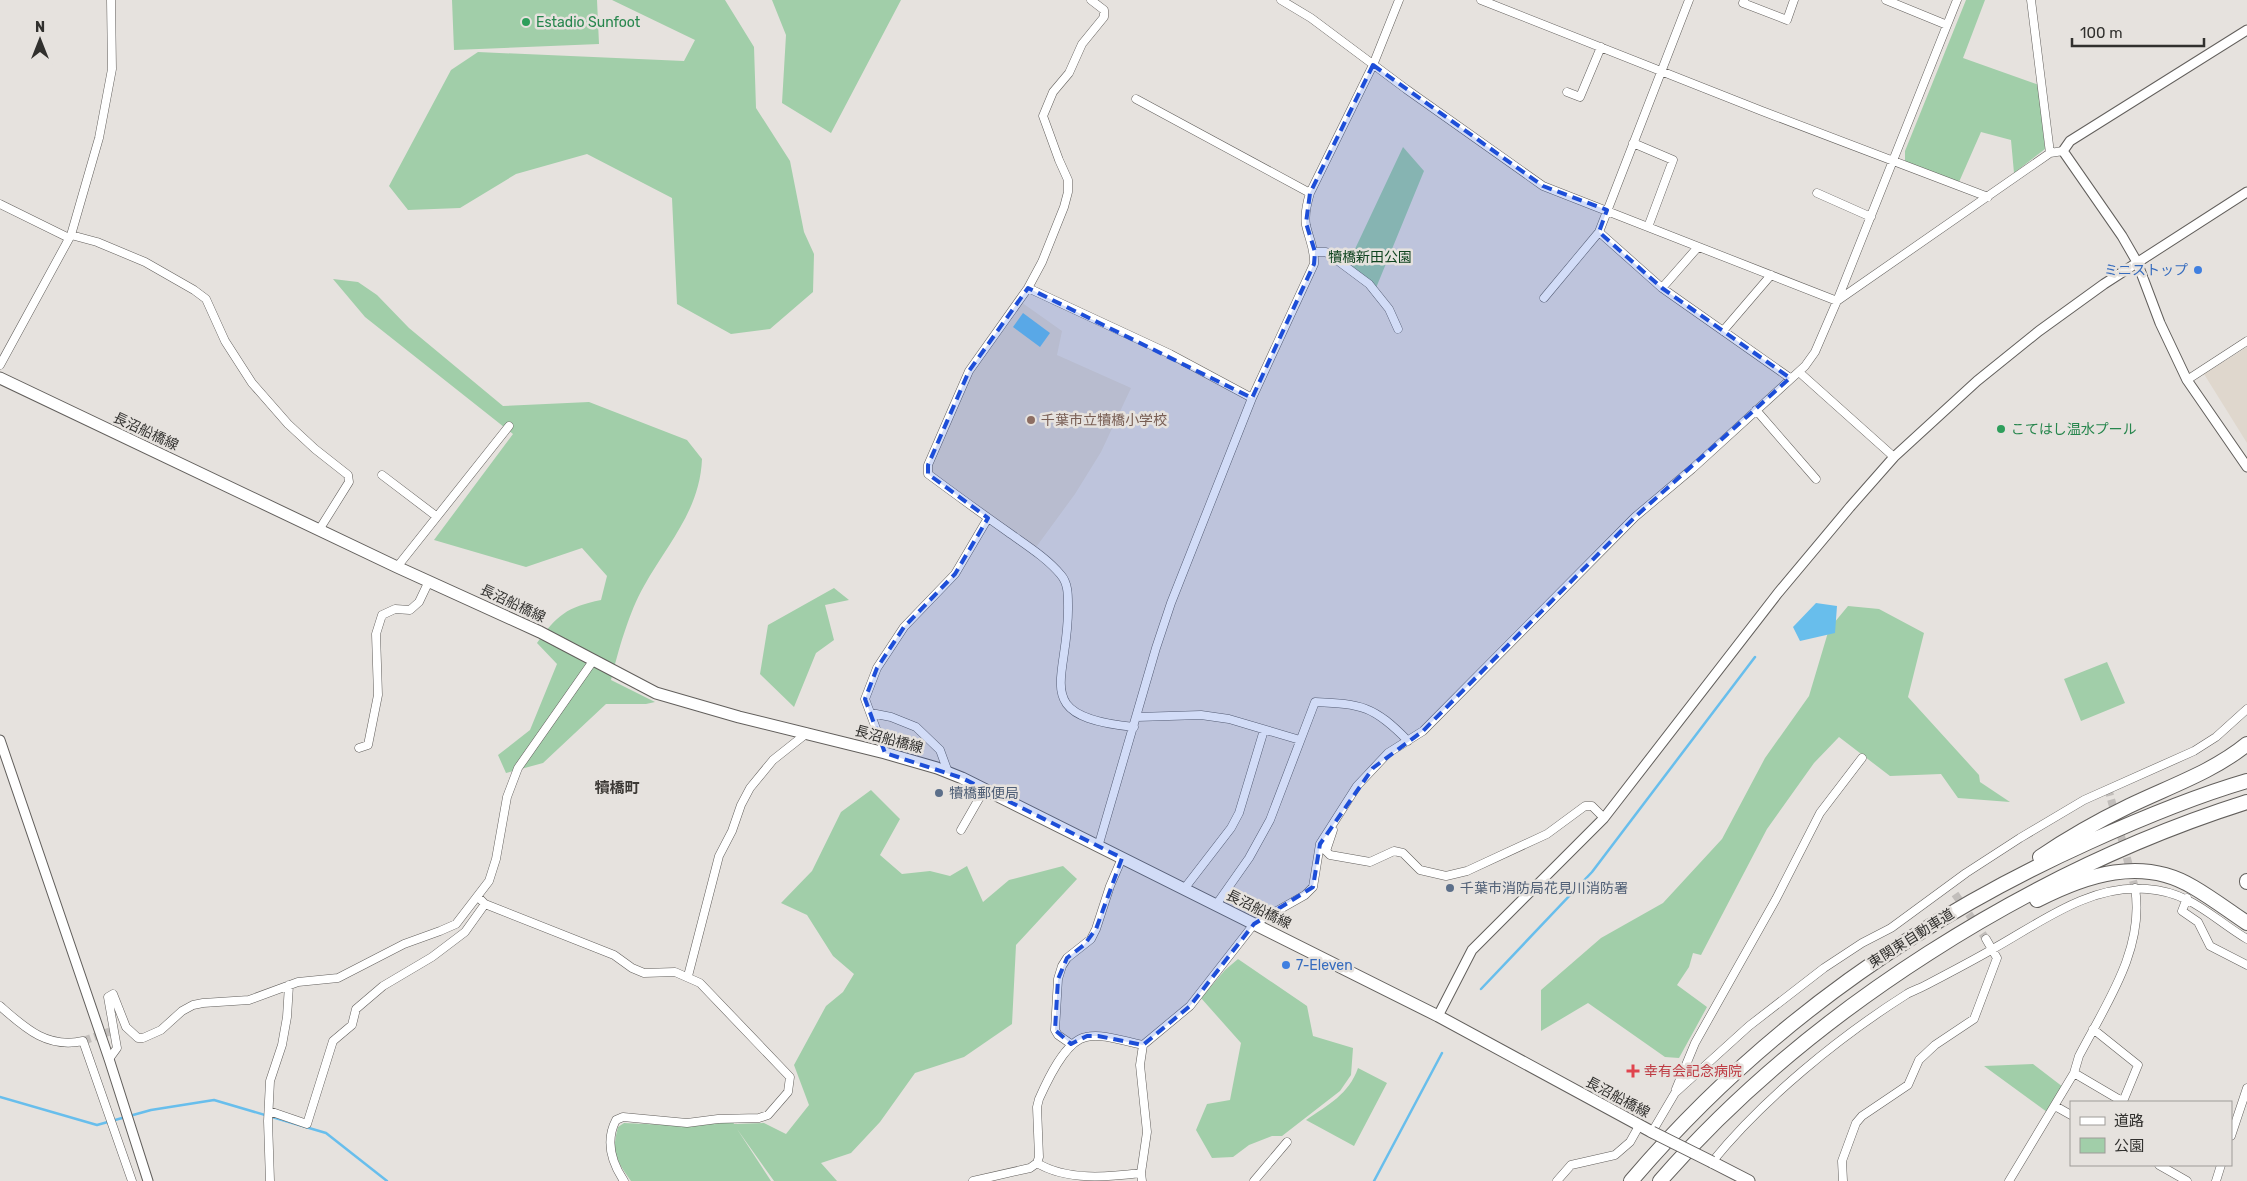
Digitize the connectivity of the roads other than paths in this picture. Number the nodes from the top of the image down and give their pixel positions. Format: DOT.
graph roads {
  1 [pos="111,0"];
  2 [pos="1091,0"];
  3 [pos="1281,0"];
  4 [pos="1399,0"];
  5 [pos="1481,0"];
  6 [pos="1689,0"];
  7 [pos="1744,0"];
  8 [pos="1794,0"];
  9 [pos="1886,0"];
  10 [pos="1957,0"];
  11 [pos="2031,0"];
  12 [pos="1947,25"];
  13 [pos="2247,30"];
  14 [pos="1600,47"];
  15 [pos="1373,65"];
  16 [pos="1662,71"];
  17 [pos="1567,92"];
  18 [pos="1136,99"];
  19 [pos="1633,143"];
  20 [pos="2063,151"];
  21 [pos="2050,152"];
  22 [pos="1893,162"];
  23 [pos="2247,192"];
  24 [pos="1310,193"];
  25 [pos="1817,193"];
  26 [pos="1988,197"];
  27 [pos="0,204"];
  28 [pos="1606,210"];
  29 [pos="1871,217"];
  30 [pos="1648,227"];
  31 [pos="1599,232"];
  32 [pos="70,237"];
  33 [pos="1698,247"];
  34 [pos="1315,252"];
  35 [pos="2137,262"];
  36 [pos="1771,275"];
  37 [pos="1028,288"];
  38 [pos="1662,288"];
  39 [pos="1544,298"];
  40 [pos="1837,301"];
  41 [pos="1398,329"];
  42 [pos="1723,331"];
  43 [pos="2247,341"];
  44 [pos="0,365"];
  45 [pos="1798,372"];
  46 [pos="0,378"];
  47 [pos="1790,378"];
  48 [pos="2186,380"];
  49 [pos="1252,398"];
  50 [pos="1756,410"];
  51 [pos="509,426"];
  52 [pos="1894,457"];
  53 [pos="2247,467"];
  54 [pos="382,475"];
  55 [pos="1816,479"];
  56 [pos="436,516"];
  57 [pos="988,518"];
  58 [pos="319,530"];
  59 [pos="398,567"];
  60 [pos="429,581"];
  61 [pos="593,661"];
  62 [pos="2247,708"];
  63 [pos="871,713"];
  64 [pos="1137,717"];
  65 [pos="1134,727"];
  66 [pos="1264,730"];
  67 [pos="807,733"];
  68 [pos="0,740"];
  69 [pos="1300,740"];
  70 [pos="1408,741"];
  71 [pos="2247,744"];
  72 [pos="359,748"];
  73 [pos="885,753"];
  74 [pos="1862,758"];
  75 [pos="948,772"];
  76 [pos="2247,781"];
  77 [pos="984,790"];
  78 [pos="2247,802"];
  79 [pos="1604,818"];
  80 [pos="1336,819"];
  81 [pos="960,830"];
  82 [pos="1098,847"];
  83 [pos="1122,858"];
  84 [pos="1951,886"];
  85 [pos="2135,888"];
  86 [pos="1184,889"];
  87 [pos="1955,894"];
  88 [pos="1980,896"];
  89 [pos="478,897"];
  90 [pos="2187,898"];
  91 [pos="485,904"];
  92 [pos="1216,905"];
  93 [pos="2247,923"];
  94 [pos="1254,924"];
  95 [pos="1986,939"];
  96 [pos="2247,939"];
  97 [pos="1992,950"];
  98 [pos="2247,966"];
  99 [pos="688,976"];
  100 [pos="289,986"];
  101 [pos="1878,988"];
  102 [pos="0,1006"];
  103 [pos="1438,1016"];
  104 [pos="126,1027"];
  105 [pos="117,1029"];
  106 [pos="2093,1029"];
  107 [pos="1071,1044"];
  108 [pos="1143,1045"];
  109 [pos="109,1059"];
  110 [pos="2074,1073"];
  111 [pos="2247,1088"];
  112 [pos="1674,1093"];
  113 [pos="2055,1106"];
  114 [pos="269,1111"];
  115 [pos="2070,1114"];
  116 [pos="1639,1126"];
  117 [pos="1652,1132"];
  118 [pos="2232,1133"];
  119 [pos="1287,1142"];
  120 [pos="1653,1155"];
  121 [pos="1712,1162"];
  122 [pos="1037,1163"];
  123 [pos="1675,1164"];
  124 [pos="2160,1166"];
  125 [pos="2221,1166"];
  126 [pos="1141,1177"];
  127 [pos="1737,1178"];
  128 [pos="132,1181"];
  129 [pos="148,1181"];
  130 [pos="270,1181"];
  131 [pos="624,1181"];
  132 [pos="972,1181"];
  133 [pos="1254,1181"];
  134 [pos="1557,1181"];
  135 [pos="1622,1181"];
  136 [pos="1631,1181"];
  137 [pos="1660,1181"];
  138 [pos="1665,1181"];
  139 [pos="1749,1181"];
  140 [pos="1843,1181"];
  141 [pos="2009,1181"];
  142 [pos="2187,1181"];
  143 [pos="2216,1181"];
  1 -- 32 [label="street"];
  2 -- 37 [label="street"];
  3 -- 15 [label="street"];
  4 -- 15 [label="street"];
  5 -- 14 [label="street"];
  6 -- 16 [label="street"];
  7 -- 8 [label="street"];
  9 -- 12 [label="street"];
  10 -- 12 [label="street"];
  11 -- 21 [label="street"];
  12 -- 22 [label="street"];
  13 -- 20 [label="street"];
  14 -- 16 [label="street"];
  14 -- 17 [label="street"];
  15 -- 24 [label="street"];
  15 -- 28 [label="street"];
  16 -- 19 [label="street"];
  16 -- 22 [label="street"];
  18 -- 24 [label="street"];
  19 -- 28 [label="street"];
  19 -- 30 [label="street"];
  20 -- 21 [label="street"];
  20 -- 35 [label="street"];
  21 -- 26 [label="street"];
  22 -- 26 [label="street"];
  22 -- 29 [label="street"];
  23 -- 35 [label="street"];
  24 -- 34 [label="street"];
  25 -- 29 [label="street"];
  26 -- 40 [label="street"];
  27 -- 32 [label="street"];
  28 -- 30 [label="street"];
  28 -- 31 [label="street"];
  29 -- 40 [label="street"];
  30 -- 33 [label="street"];
  31 -- 38 [label="street"];
  31 -- 39 [label="street"];
  32 -- 44 [label="street"];
  32 -- 58 [label="street"];
  33 -- 36 [label="street"];
  33 -- 38 [label="street"];
  34 -- 41 [label="street"];
  34 -- 49 [label="street"];
  35 -- 48 [label="street"];
  35 -- 52 [label="street"];
  36 -- 40 [label="street"];
  36 -- 42 [label="street"];
  37 -- 49 [label="street"];
  37 -- 57 [label="street"];
  38 -- 42 [label="street"];
  40 -- 45 [label="street"];
  42 -- 47 [label="street"];
  43 -- 48 [label="street"];
  45 -- 47 [label="street"];
  45 -- 52 [label="street"];
  46 -- 58 [label="main road, 長沼船橋線"];
  47 -- 50 [label="street"];
  48 -- 53 [label="street"];
  49 -- 64 [label="street"];
  50 -- 55 [label="street"];
  50 -- 70 [label="street"];
  51 -- 56 [label="street"];
  52 -- 79 [label="street"];
  54 -- 56 [label="street"];
  56 -- 59 [label="street"];
  57 -- 63 [label="street"];
  57 -- 65 [label="street"];
  58 -- 59 [label="main road, 長沼船橋線"];
  59 -- 60 [label="main road, 長沼船橋線"];
  60 -- 61 [label="main road, 長沼船橋線"];
  60 -- 72 [label="street"];
  61 -- 67 [label="main road, 長沼船橋線"];
  61 -- 89 [label="street"];
  62 -- 84 [label="street"];
  63 -- 73 [label="street"];
  63 -- 75 [label="street"];
  64 -- 65 [label="street"];
  64 -- 66 [label="street"];
  65 -- 82 [label="street"];
  66 -- 69 [label="street"];
  66 -- 86 [label="street"];
  67 -- 73 [label="main road, 長沼船橋線"];
  67 -- 99 [label="street"];
  68 -- 109 [label="street"];
  69 -- 70 [label="street"];
  69 -- 92 [label="street"];
  70 -- 80 [label="street"];
  71 -- 88 [label="highway"];
  73 -- 75 [label="main road, 長沼船橋線"];
  74 -- 112 [label="street"];
  75 -- 77 [label="main road, 長沼船橋線"];
  76 -- 88 [label="highway, 東関東自動車道"];
  77 -- 81 [label="street"];
  77 -- 82 [label="main road, 長沼船橋線"];
  78 -- 101 [label="highway, 東関東自動車道"];
  79 -- 80 [label="street"];
  79 -- 103 [label="street"];
  80 -- 94 [label="street"];
  82 -- 83 [label="main road, 長沼船橋線"];
  83 -- 86 [label="main road, 長沼船橋線"];
  83 -- 107 [label="street"];
  84 -- 87 [label="street"];
  84 -- 112 [label="street"];
  85 -- 90 [label="street"];
  85 -- 97 [label="street"];
  85 -- 106 [label="street"];
  86 -- 92 [label="main road, 長沼船橋線"];
  88 -- 120 [label="highway, 東関東自動車道"];
  89 -- 91 [label="street"];
  89 -- 100 [label="street"];
  90 -- 96 [label="street"];
  90 -- 98 [label="street"];
  91 -- 99 [label="street"];
  91 -- 114 [label="street"];
  92 -- 94 [label="main road, 長沼船橋線"];
  93 -- 101 [label="highway"];
  94 -- 103 [label="main road, 長沼船橋線"];
  94 -- 108 [label="street"];
  95 -- 97 [label="street"];
  97 -- 121 [label="street"];
  97 -- 140 [label="street"];
  99 -- 131 [label="street"];
  100 -- 104 [label="street"];
  100 -- 114 [label="street"];
  101 -- 123 [label="highway, 東関東自動車道"];
  102 -- 128 [label="street"];
  103 -- 116 [label="main road, 長沼船橋線"];
  104 -- 105 [label="street"];
  104 -- 109 [label="street"];
  106 -- 110 [label="street"];
  106 -- 110 [label="street"];
  107 -- 108 [label="street"];
  107 -- 122 [label="street"];
  108 -- 126 [label="street"];
  109 -- 129 [label="street"];
  110 -- 113 [label="street"];
  111 -- 118 [label="street"];
  112 -- 117 [label="street"];
  113 -- 115 [label="street"];
  113 -- 141 [label="street"];
  114 -- 130 [label="street"];
  116 -- 117 [label="main road, 長沼船橋線"];
  116 -- 134 [label="street"];
  117 -- 121 [label="main road, 長沼船橋線, bridge"];
  119 -- 133 [label="street"];
  120 -- 135 [label="highway"];
  120 -- 136 [label="highway, 東関東自動車道"];
  121 -- 127 [label="main road, 長沼船橋線"];
  122 -- 126 [label="street"];
  122 -- 132 [label="street"];
  123 -- 137 [label="highway, 東関東自動車道"];
  123 -- 138 [label="highway"];
  124 -- 142 [label="street"];
  125 -- 143 [label="street"];
  127 -- 139 [label="main road, 長沼船橋線"];
}
